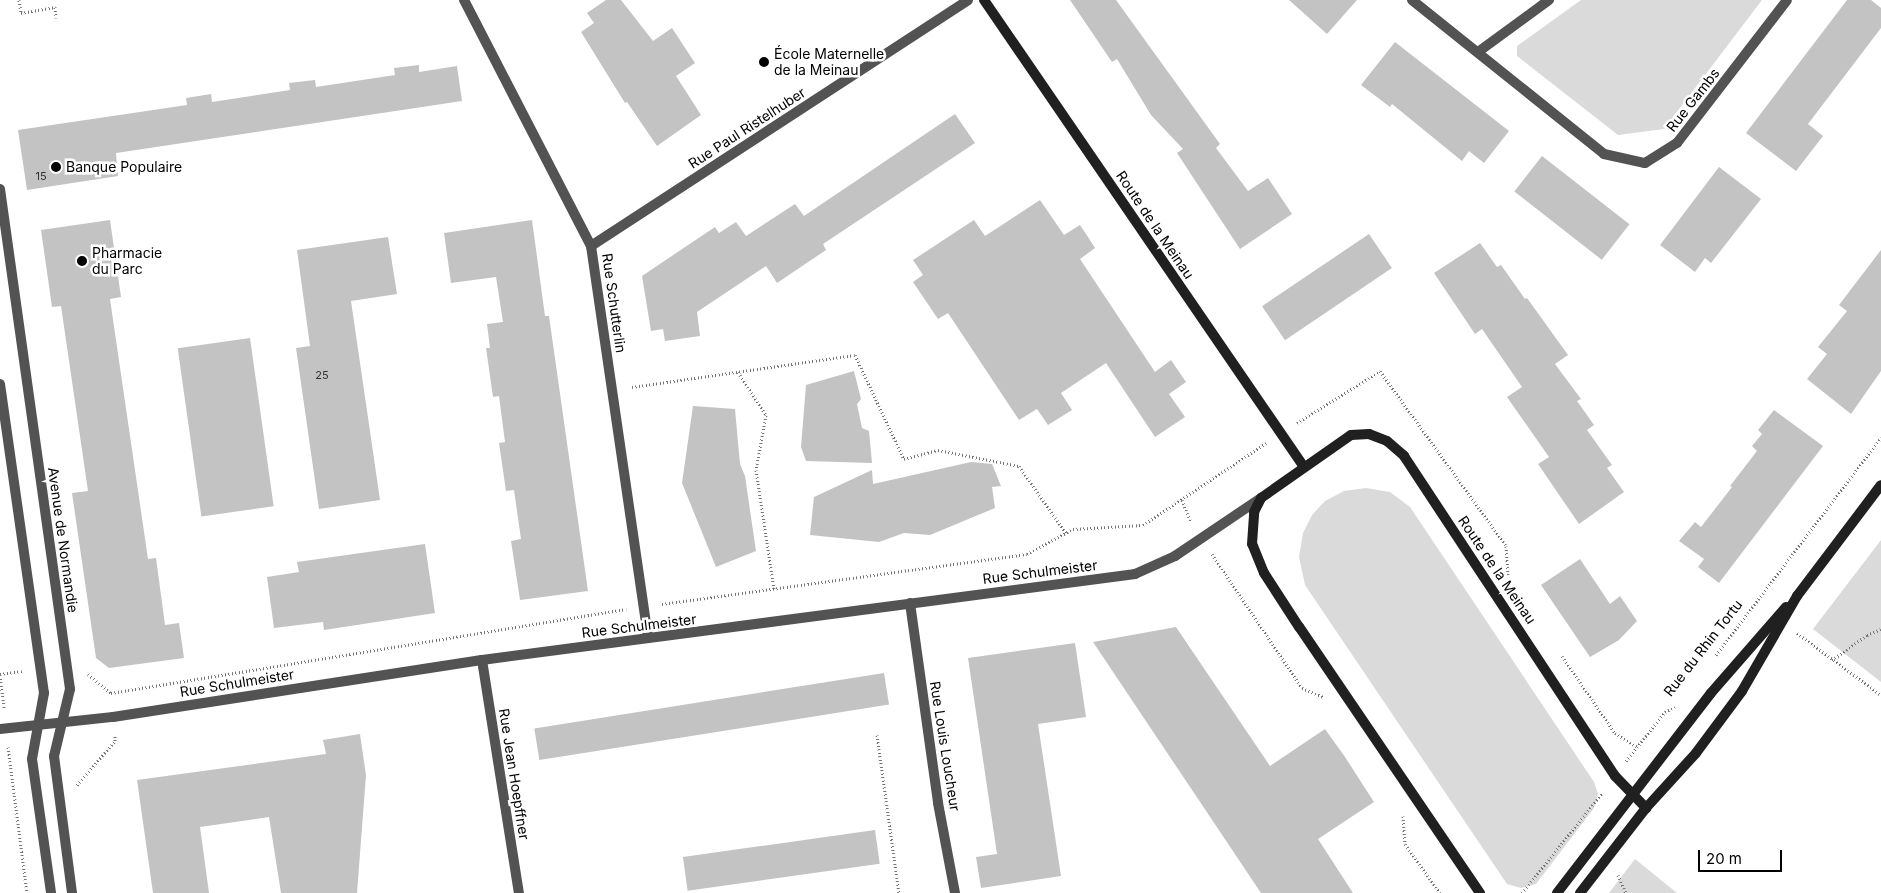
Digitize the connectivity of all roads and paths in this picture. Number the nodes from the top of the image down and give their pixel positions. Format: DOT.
graph roads {
  1 [pos="19,0"];
  2 [pos="464,0"];
  3 [pos="968,0"];
  4 [pos="984,0"];
  5 [pos="1412,0"];
  6 [pos="1549,0"];
  7 [pos="1787,0"];
  8 [pos="56,18"];
  9 [pos="1478,52"];
  10 [pos="0,189"];
  11 [pos="591,246"];
  12 [pos="738,372"];
  13 [pos="0,384"];
  14 [pos="612,390"];
  15 [pos="1881,438"];
  16 [pos="1304,466"];
  17 [pos="1881,485"];
  18 [pos="1261,498"];
  19 [pos="1182,500"];
  20 [pos="1066,533"];
  21 [pos="1201,538"];
  22 [pos="774,589"];
  23 [pos="1798,596"];
  24 [pos="910,603"];
  25 [pos="1782,622"];
  26 [pos="1881,629"];
  27 [pos="648,638"];
  28 [pos="482,660"];
  29 [pos="1832,660"];
  30 [pos="1710,661"];
  31 [pos="0,675"];
  32 [pos="1881,695"];
  33 [pos="1682,699"];
  34 [pos="1329,705"];
  35 [pos="4,712"];
  36 [pos="62,720"];
  37 [pos="38,724"];
  38 [pos="0,729"];
  39 [pos="876,735"];
  40 [pos="115,741"];
  41 [pos="8,746"];
  42 [pos="1615,776"];
  43 [pos="76,786"];
  44 [pos="1632,796"];
  45 [pos="1646,808"];
  46 [pos="1398,809"];
  47 [pos="27,893"];
  48 [pos="51,893"];
  49 [pos="72,893"];
  50 [pos="519,893"];
  51 [pos="899,893"];
  52 [pos="955,893"];
  53 [pos="1440,893"];
  54 [pos="1480,893"];
  55 [pos="1522,893"];
  56 [pos="1557,893"];
  57 [pos="1580,893"];
  1 -- 8 [label="path"];
  2 -- 11 [label="street, Rue Schutterlin"];
  3 -- 11 [label="street, Rue Paul Ristelhuber"];
  4 -- 16 [label="street, Route de la Meinau"];
  5 -- 9 [label="street, Rue Gambs"];
  6 -- 9 [label="street"];
  7 -- 9 [label="street, Rue Gambs"];
  10 -- 36 [label="street, Avenue de Normandie"];
  11 -- 14 [label="street, Rue Schutterlin"];
  12 -- 14 [label="path"];
  12 -- 20 [label="path"];
  12 -- 22 [label="path"];
  13 -- 37 [label="street"];
  14 -- 27 [label="street, Rue Schutterlin"];
  15 -- 30 [label="path, Rue du Rhin Tortu"];
  16 -- 18 [label="street, Route de la Meinau"];
  16 -- 42 [label="street, Route de la Meinau"];
  17 -- 23 [label="street"];
  18 -- 21 [label="street, Rue Schulmeister"];
  18 -- 54 [label="street"];
  19 -- 21 [label="path"];
  21 -- 24 [label="street, Rue Schulmeister"];
  21 -- 34 [label="path"];
  23 -- 25 [label="street"];
  23 -- 44 [label="street"];
  24 -- 27 [label="street, Rue Schulmeister"];
  24 -- 52 [label="street, Rue Louis Loucheur"];
  25 -- 29 [label="path"];
  25 -- 45 [label="street"];
  26 -- 29 [label="path"];
  27 -- 28 [label="street, Rue Schulmeister"];
  28 -- 36 [label="street, Rue Schulmeister"];
  28 -- 50 [label="street, Rue Jean Hoepffner"];
  29 -- 32 [label="path"];
  31 -- 35 [label="path"];
  33 -- 42 [label="path, Rue du Rhin Tortu"];
  36 -- 37 [label="street, Rue Schulmeister"];
  36 -- 49 [label="street, Avenue de Normandie"];
  37 -- 38 [label="street, Rue Schulmeister"];
  37 -- 48 [label="street"];
  39 -- 51 [label="path"];
  40 -- 43 [label="path"];
  41 -- 47 [label="path"];
  42 -- 44 [label="street, Route de la Meinau"];
  42 -- 55 [label="path, Rue du Rhin Tortu"];
  44 -- 45 [label="street, Route de la Meinau"];
  44 -- 56 [label="street"];
  45 -- 57 [label="street"];
  46 -- 53 [label="path"];
}
